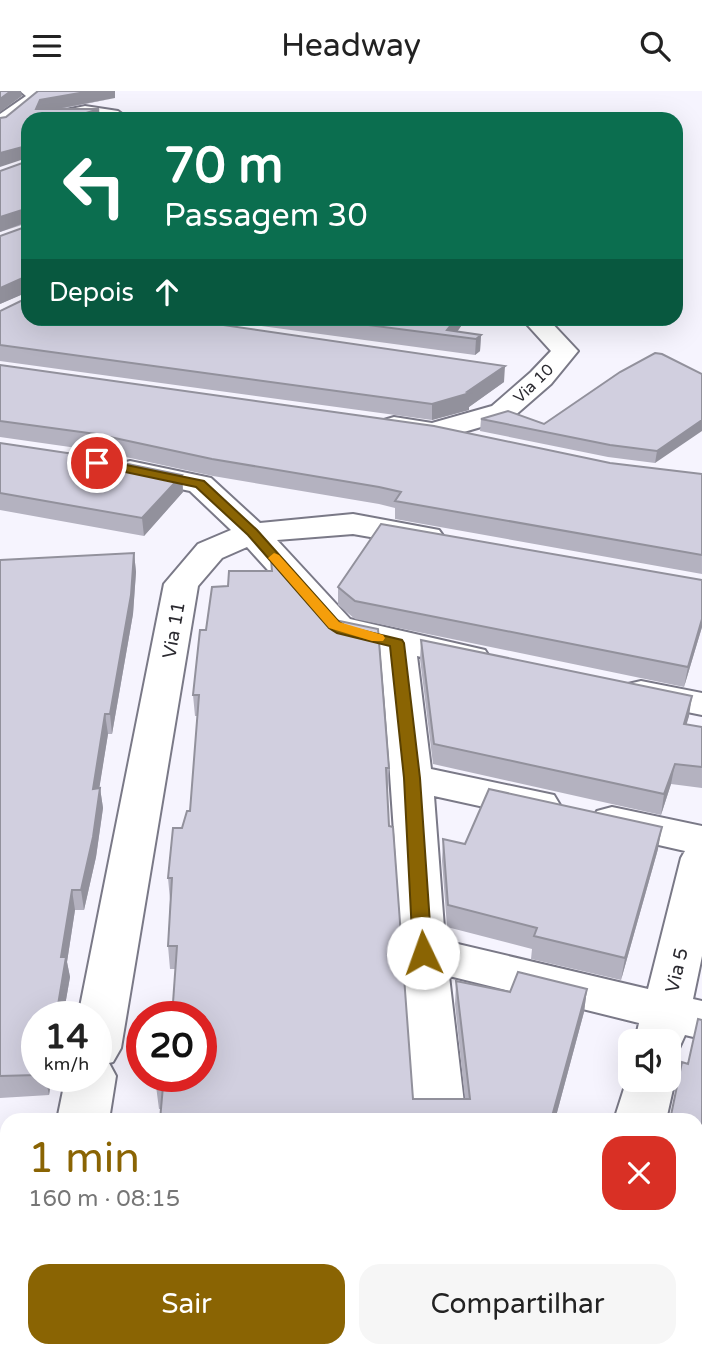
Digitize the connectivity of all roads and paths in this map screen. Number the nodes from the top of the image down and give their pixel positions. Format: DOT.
graph roads {
  1 [pos="29,91"];
  2 [pos="0,123"];
  3 [pos="21,126"];
  4 [pos="0,132"];
  5 [pos="541,326"];
  6 [pos="365,422"];
  7 [pos="433,432"];
  8 [pos="487,443"];
  9 [pos="97,463"];
  10 [pos="253,533"];
  11 [pos="461,543"];
  12 [pos="397,643"];
  13 [pos="503,664"];
  14 [pos="609,685"];
  15 [pos="702,704"];
  16 [pos="412,778"];
  17 [pos="702,840"];
  18 [pos="702,858"];
  19 [pos="423,953"];
  20 [pos="105,1001"];
  21 [pos="676,1024"];
  22 [pos="88,1092"];
  23 [pos="647,1092"];
  24 [pos="84,1113"];
  25 [pos="439,1113"];
  26 [pos="642,1113"];
  1 -- 2 [label="street"];
  3 -- 4 [label="street"];
  5 -- 7 [label="street, Via 10"];
  6 -- 7 [label="street, Via 10"];
  7 -- 8 [label="street"];
  9 -- 10 [label="street"];
  10 -- 11 [label="street, Via 11"];
  10 -- 12 [label="street"];
  10 -- 20 [label="street, Via 11"];
  12 -- 13 [label="street"];
  12 -- 16 [label="street"];
  14 -- 15 [label="street"];
  16 -- 17 [label="street"];
  16 -- 19 [label="street"];
  18 -- 21 [label="street, Via 5"];
  19 -- 21 [label="street"];
  19 -- 25 [label="street"];
  22 -- 24 [label="street"];
  23 -- 26 [label="street"];
}
